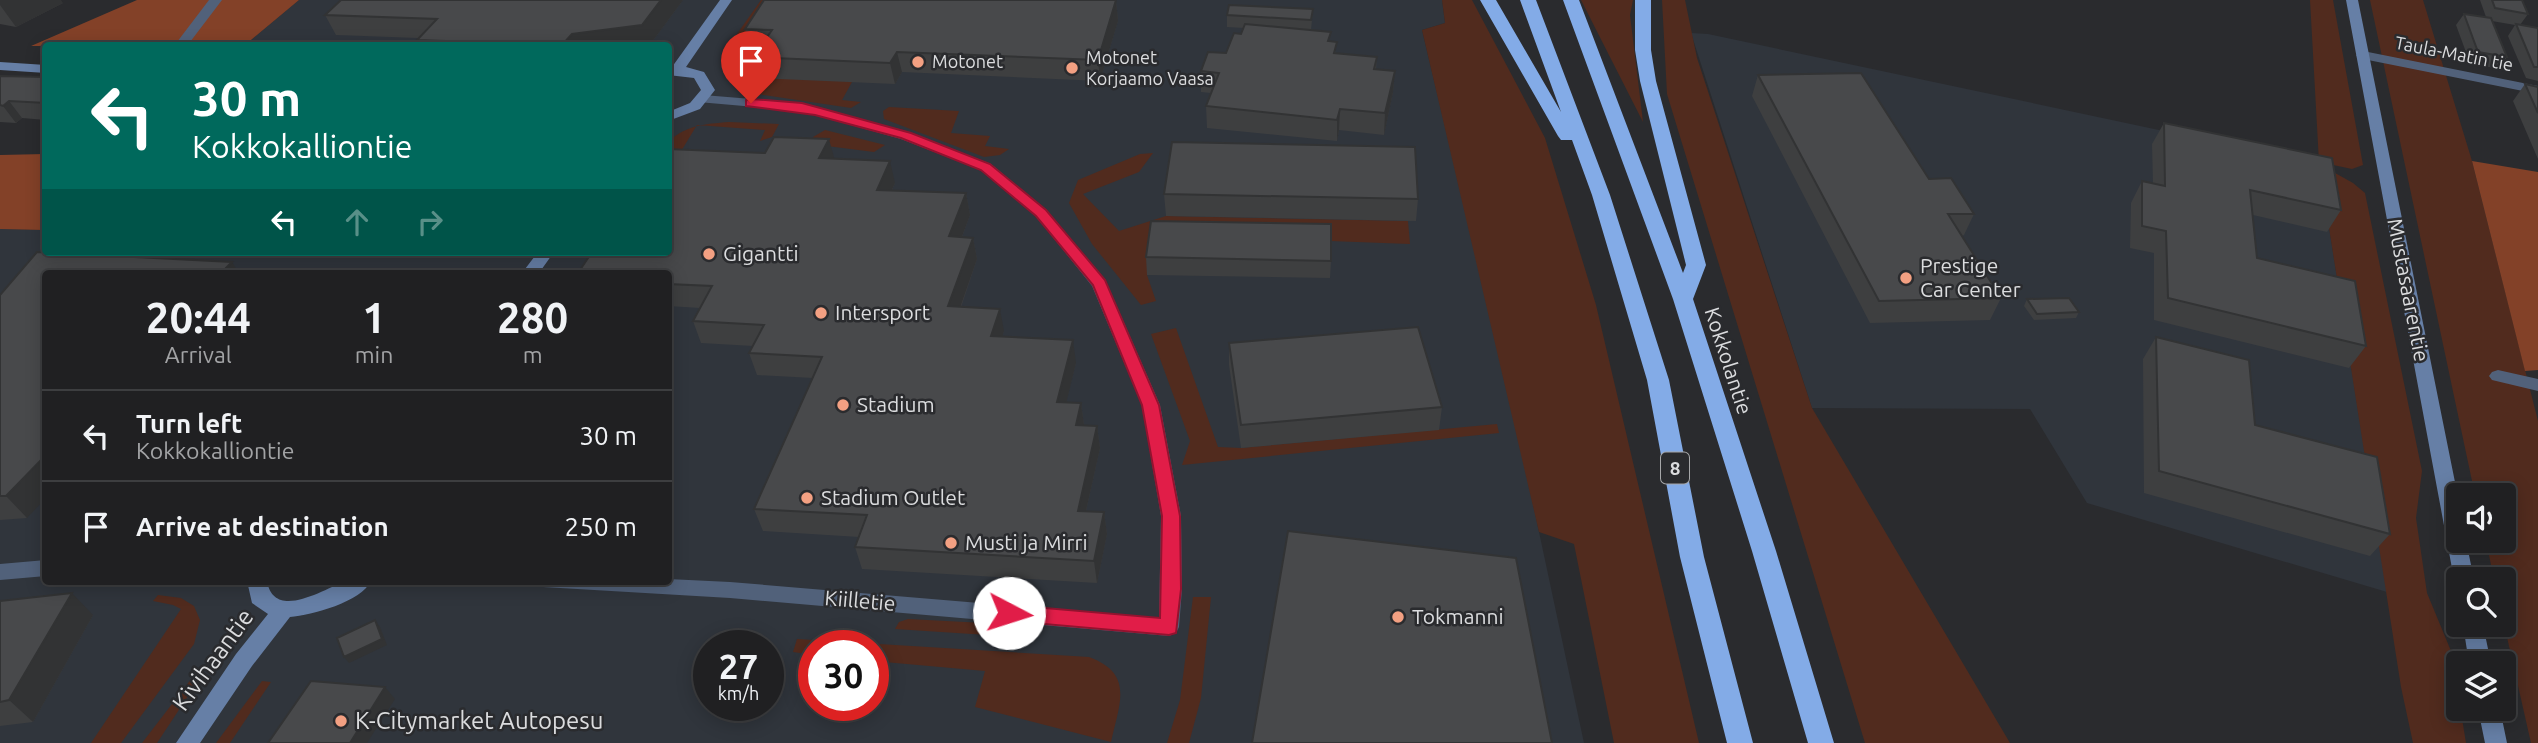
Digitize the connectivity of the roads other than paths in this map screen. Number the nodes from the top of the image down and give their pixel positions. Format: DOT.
graph roads {
  1 [pos="216,0"];
  2 [pos="726,0"];
  3 [pos="1489,0"];
  4 [pos="1528,0"];
  5 [pos="1571,0"];
  6 [pos="1643,0"];
  7 [pos="2352,0"];
  8 [pos="183,42"];
  9 [pos="2363,55"];
  10 [pos="0,66"];
  11 [pos="42,69"];
  12 [pos="673,70"];
  13 [pos="2538,90"];
  14 [pos="703,99"];
  15 [pos="672,116"];
  16 [pos="1601,195"];
  17 [pos="543,256"];
  18 [pos="532,270"];
  19 [pos="1683,299"];
  20 [pos="2498,376"];
  21 [pos="2538,385"];
  22 [pos="2462,567"];
  23 [pos="42,568"];
  24 [pos="0,572"];
  25 [pos="258,585"];
  26 [pos="354,585"];
  27 [pos="630,585"];
  28 [pos="284,608"];
  29 [pos="2491,721"];
  30 [pos="187,743"];
  31 [pos="1740,743"];
  32 [pos="1821,743"];
  33 [pos="2496,743"];
  1 -- 8 [label="street"];
  2 -- 12 [label="main road"];
  3 -- 16 [label="highway"];
  4 -- 16 [label="highway, 8"];
  5 -- 19 [label="highway, Kokkolantie"];
  6 -- 19 [label="highway"];
  7 -- 9 [label="main road, Mustasaarentie"];
  9 -- 13 [label="street, Taula-Matin tie"];
  9 -- 22 [label="main road, Mustasaarentie"];
  10 -- 11 [label="main road"];
  12 -- 14 [label="main road"];
  14 -- 15 [label="main road"];
  14 -- 27 [label="street, Kiilletie"];
  16 -- 31 [label="highway, 8"];
  17 -- 18 [label="main road"];
  19 -- 32 [label="highway, Kokkolantie"];
  20 -- 21 [label="street"];
  23 -- 24 [label="street"];
  25 -- 28 [label="main road"];
  26 -- 28 [label="main road"];
  28 -- 30 [label="main road, Kivihaantie"];
  29 -- 33 [label="main road"];
}
